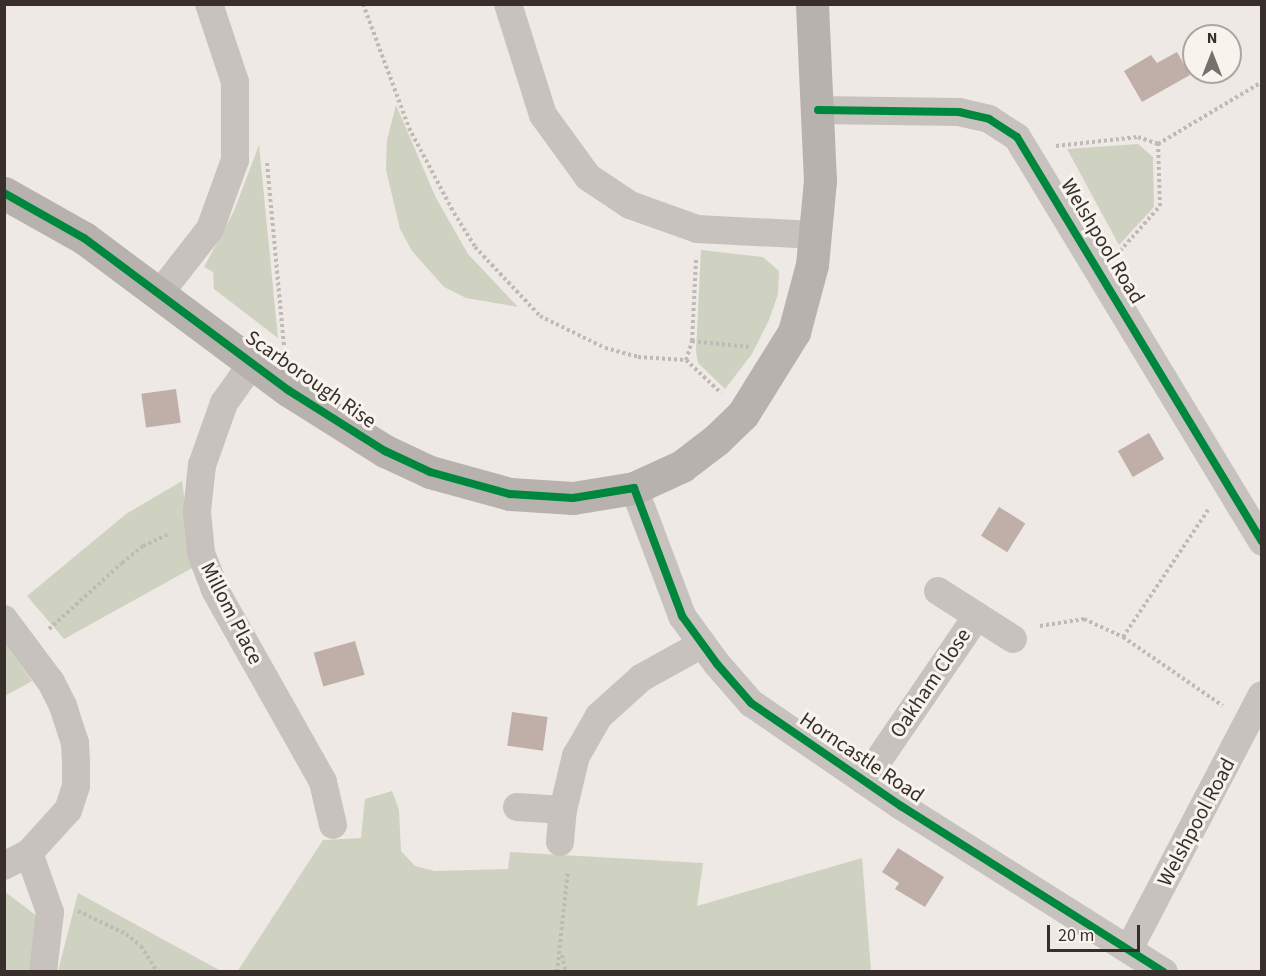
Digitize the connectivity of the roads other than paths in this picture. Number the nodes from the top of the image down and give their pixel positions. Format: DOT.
graph roads {
  1 [pos="209,4"];
  2 [pos="508,4"];
  3 [pos="812,4"];
  4 [pos="818,110"];
  5 [pos="4,192"];
  6 [pos="816,235"];
  7 [pos="160,293"];
  8 [pos="254,362"];
  9 [pos="634,488"];
  10 [pos="1262,542"];
  11 [pos="938,591"];
  12 [pos="976,616"];
  13 [pos="4,619"];
  14 [pos="1013,639"];
  15 [pos="702,644"];
  16 [pos="1262,696"];
  17 [pos="864,781"];
  18 [pos="517,807"];
  19 [pos="563,810"];
  20 [pos="333,825"];
  21 [pos="560,842"];
  22 [pos="17,859"];
  23 [pos="1130,947"];
  24 [pos="43,972"];
  25 [pos="1164,972"];
  1 -- 7 [label="street"];
  2 -- 6 [label="street"];
  3 -- 4 [label="street, Scarborough Rise"];
  4 -- 6 [label="street, Scarborough Rise"];
  4 -- 10 [label="street, Welshpool Road"];
  5 -- 7 [label="street, Scarborough Rise"];
  6 -- 9 [label="street, Scarborough Rise"];
  7 -- 8 [label="street, Scarborough Rise"];
  8 -- 9 [label="street, Scarborough Rise"];
  8 -- 20 [label="street, Millom Place"];
  9 -- 15 [label="street, Horncastle Road"];
  11 -- 12 [label="street, Oakham Close"];
  12 -- 14 [label="street, Oakham Close"];
  12 -- 17 [label="street, Oakham Close"];
  13 -- 22 [label="street"];
  15 -- 17 [label="street, Horncastle Road"];
  15 -- 19 [label="street"];
  16 -- 23 [label="street, Welshpool Road"];
  17 -- 23 [label="street, Horncastle Road"];
  18 -- 19 [label="street"];
  19 -- 21 [label="street"];
  22 -- 24 [label="street"];
  23 -- 25 [label="street, Horncastle Road"];
}
